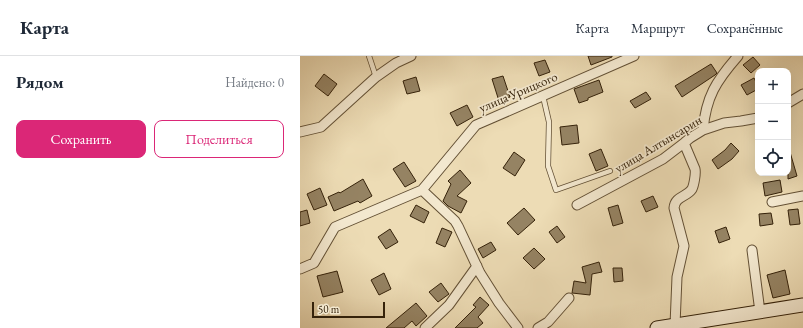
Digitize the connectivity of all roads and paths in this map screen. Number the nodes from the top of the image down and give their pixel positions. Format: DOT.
graph roads {
  1 [pos="369,56"];
  2 [pos="411,56"];
  3 [pos="634,56"];
  4 [pos="738,56"];
  5 [pos="376,77"];
  6 [pos="803,94"];
  7 [pos="543,96"];
  8 [pos="791,101"];
  9 [pos="755,119"];
  10 [pos="703,130"];
  11 [pos="300,132"];
  12 [pos="684,143"];
  13 [pos="610,171"];
  14 [pos="422,190"];
  15 [pos="803,196"];
  16 [pos="772,202"];
  17 [pos="577,205"];
  18 [pos="752,250"];
  19 [pos="477,266"];
  20 [pos="300,269"];
  21 [pos="569,298"];
  22 [pos="803,305"];
  23 [pos="760,312"];
  24 [pos="675,325"];
  25 [pos="425,328"];
  26 [pos="518,328"];
  27 [pos="538,328"];
  28 [pos="657,328"];
  1 -- 5 [label="lane"];
  2 -- 5 [label="street"];
  3 -- 7 [label="street, улица Урицкого"];
  4 -- 10 [label="street"];
  5 -- 11 [label="street"];
  6 -- 8 [label="street"];
  7 -- 13 [label="lane"];
  7 -- 14 [label="street, улица Урицкого"];
  9 -- 10 [label="street, улица Алтынсарин"];
  10 -- 12 [label="street, улица Алтынсарин"];
  12 -- 17 [label="street, улица Алтынсарин"];
  12 -- 24 [label="street"];
  14 -- 19 [label="street"];
  14 -- 20 [label="street, улица Урицкого"];
  15 -- 16 [label="street"];
  18 -- 23 [label="street"];
  19 -- 25 [label="street"];
  19 -- 26 [label="street"];
  21 -- 27 [label="street"];
  22 -- 23 [label="street"];
  23 -- 24 [label="street"];
  24 -- 28 [label="street"];
}
